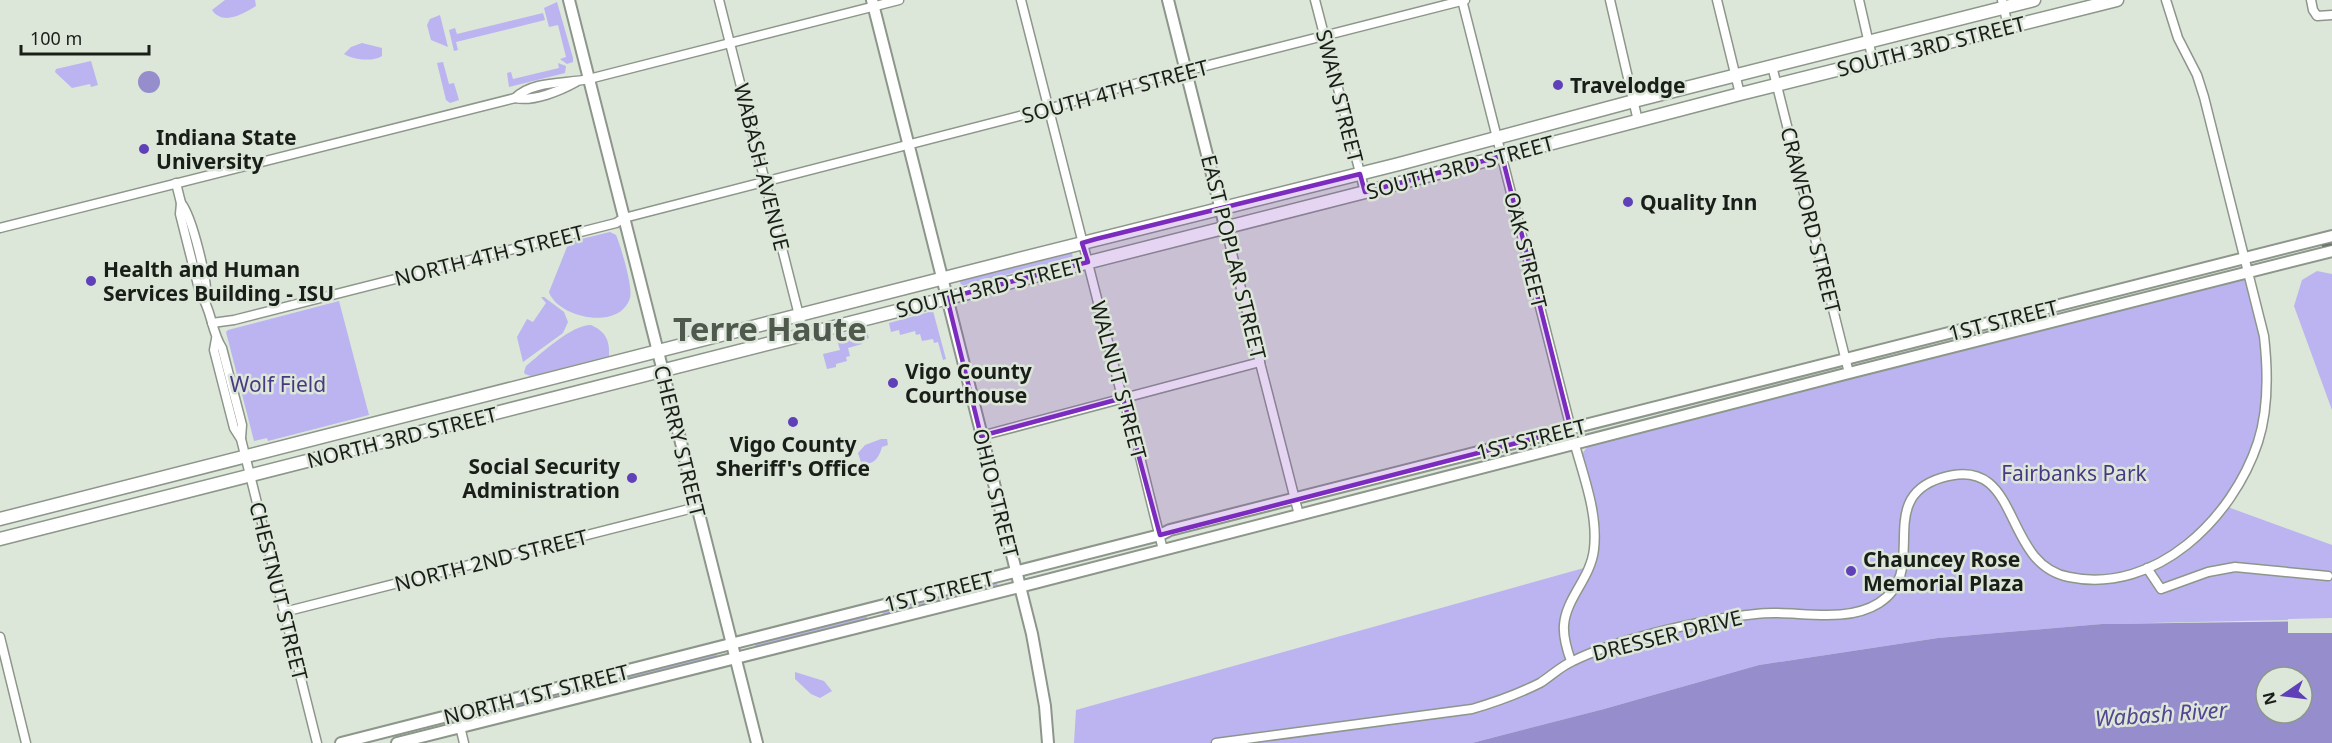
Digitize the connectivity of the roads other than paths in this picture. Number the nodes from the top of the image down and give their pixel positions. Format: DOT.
graph roads {
  1 [pos="569,0"];
  2 [pos="719,0"];
  3 [pos="899,0"];
  4 [pos="1021,0"];
  5 [pos="1168,0"];
  6 [pos="1315,0"];
  7 [pos="1463,0"];
  8 [pos="1610,0"];
  9 [pos="1717,0"];
  10 [pos="1859,0"];
  11 [pos="2034,0"];
  12 [pos="2117,0"];
  13 [pos="2166,0"];
  14 [pos="2311,0"];
  15 [pos="873,3"];
  16 [pos="2003,4"];
  17 [pos="2332,15"];
  18 [pos="2008,26"];
  19 [pos="1325,36"];
  20 [pos="1869,41"];
  21 [pos="730,43"];
  22 [pos="1873,61"];
  23 [pos="1772,66"];
  24 [pos="1186,72"];
  25 [pos="1736,75"];
  26 [pos="589,79"];
  27 [pos="1776,85"];
  28 [pos="1740,94"];
  29 [pos="1634,101"];
  30 [pos="1048,108"];
  31 [pos="1638,121"];
  32 [pos="1497,138"];
  33 [pos="908,144"];
  34 [pos="1502,156"];
  35 [pos="1360,174"];
  36 [pos="765,180"];
  37 [pos="176,183"];
  38 [pos="1365,192"];
  39 [pos="1221,208"];
  40 [pos="624,218"];
  41 [pos="1225,226"];
  42 [pos="0,228"];
  43 [pos="2332,236"];
  44 [pos="1082,243"];
  45 [pos="2332,251"];
  46 [pos="2244,259"];
  47 [pos="1088,262"];
  48 [pos="2248,273"];
  49 [pos="942,279"];
  50 [pos="947,298"];
  51 [pos="799,315"];
  52 [pos="212,323"];
  53 [pos="804,335"];
  54 [pos="658,351"];
  55 [pos="1846,360"];
  56 [pos="1260,362"];
  57 [pos="662,370"];
  58 [pos="1849,373"];
  59 [pos="1123,399"];
  60 [pos="1571,429"];
  61 [pos="981,436"];
  62 [pos="1575,445"];
  63 [pos="245,456"];
  64 [pos="250,475"];
  65 [pos="1295,499"];
  66 [pos="697,507"];
  67 [pos="1299,515"];
  68 [pos="0,519"];
  69 [pos="1160,535"];
  70 [pos="0,539"];
  71 [pos="1163,550"];
  72 [pos="2148,568"];
  73 [pos="1017,572"];
  74 [pos="2328,576"];
  75 [pos="1020,586"];
  76 [pos="284,612"];
  77 [pos="0,638"];
  78 [pos="731,644"];
  79 [pos="735,658"];
  80 [pos="1571,661"];
  81 [pos="457,714"];
  82 [pos="460,727"];
  83 [pos="26,743"];
  84 [pos="317,743"];
  85 [pos="341,743"];
  86 [pos="397,743"];
  87 [pos="464,743"];
  88 [pos="758,743"];
  89 [pos="1048,743"];
  90 [pos="1216,743"];
  1 -- 26 [label="main road, CHERRY STREET"];
  2 -- 21 [label="street, WABASH AVENUE"];
  3 -- 15 [label="street"];
  4 -- 30 [label="street, WALNUT STREET"];
  5 -- 24 [label="main road, EAST POPLAR STREET"];
  6 -- 19 [label="street, SWAN STREET"];
  7 -- 19 [label="street, SOUTH 4TH STREET"];
  7 -- 32 [label="street, OAK STREET"];
  8 -- 29 [label="street"];
  9 -- 25 [label="street"];
  10 -- 20 [label="street"];
  11 -- 16 [label="highway, SOUTH 3RD STREET"];
  12 -- 18 [label="highway, SOUTH 3RD STREET"];
  13 -- 46 [label="street, DRESSER DRIVE"];
  14 -- 17 [label="street"];
  15 -- 21 [label="street"];
  15 -- 33 [label="main road, OHIO STREET"];
  16 -- 18 [label="street"];
  16 -- 20 [label="highway, SOUTH 3RD STREET"];
  18 -- 22 [label="highway, SOUTH 3RD STREET"];
  19 -- 24 [label="street, SOUTH 4TH STREET"];
  19 -- 35 [label="street, SWAN STREET"];
  20 -- 22 [label="street"];
  20 -- 23 [label="highway, SOUTH 3RD STREET"];
  21 -- 26 [label="street"];
  21 -- 36 [label="street, WABASH AVENUE"];
  22 -- 27 [label="highway, SOUTH 3RD STREET"];
  23 -- 25 [label="highway, SOUTH 3RD STREET"];
  23 -- 27 [label="street, CRAWFORD STREET"];
  24 -- 30 [label="street, SOUTH 4TH STREET"];
  24 -- 39 [label="main road, EAST POPLAR STREET"];
  25 -- 28 [label="street"];
  25 -- 29 [label="highway, SOUTH 3RD STREET"];
  26 -- 37 [label="street"];
  26 -- 40 [label="main road, CHERRY STREET"];
  27 -- 28 [label="highway, SOUTH 3RD STREET"];
  27 -- 55 [label="street, CRAWFORD STREET"];
  28 -- 31 [label="highway, SOUTH 3RD STREET"];
  29 -- 31 [label="street"];
  29 -- 32 [label="highway, SOUTH 3RD STREET"];
  30 -- 33 [label="street, SOUTH 4TH STREET"];
  30 -- 44 [label="street, WALNUT STREET"];
  31 -- 34 [label="highway, SOUTH 3RD STREET"];
  32 -- 34 [label="street, OAK STREET"];
  32 -- 35 [label="highway, SOUTH 3RD STREET"];
  33 -- 36 [label="street, SOUTH 4TH STREET"];
  33 -- 49 [label="main road, OHIO STREET"];
  34 -- 38 [label="highway, SOUTH 3RD STREET"];
  34 -- 60 [label="street, OAK STREET"];
  35 -- 38 [label="street, SWAN STREET"];
  35 -- 39 [label="highway, SOUTH 3RD STREET"];
  36 -- 40 [label="street, NORTH 4TH STREET"];
  36 -- 51 [label="street, WABASH AVENUE"];
  37 -- 42 [label="street"];
  37 -- 52 [label="street, CHESTNUT STREET"];
  38 -- 41 [label="highway, SOUTH 3RD STREET"];
  39 -- 41 [label="main road, EAST POPLAR STREET"];
  39 -- 44 [label="highway, SOUTH 3RD STREET"];
  40 -- 52 [label="street, NORTH 4TH STREET"];
  40 -- 54 [label="main road, CHERRY STREET"];
  41 -- 47 [label="highway, SOUTH 3RD STREET"];
  41 -- 56 [label="street, EAST POPLAR STREET"];
  43 -- 46 [label="main road, 1ST STREET"];
  44 -- 47 [label="street, WALNUT STREET"];
  44 -- 49 [label="highway, SOUTH 3RD STREET"];
  45 -- 48 [label="main road, 1ST STREET"];
  46 -- 48 [label="street, DRESSER DRIVE"];
  46 -- 55 [label="main road, 1ST STREET"];
  47 -- 50 [label="highway, SOUTH 3RD STREET"];
  47 -- 59 [label="street, WALNUT STREET"];
  48 -- 58 [label="main road, 1ST STREET"];
  48 -- 72 [label="street, DRESSER DRIVE"];
  49 -- 50 [label="main road, OHIO STREET"];
  49 -- 51 [label="highway, SOUTH 3RD STREET"];
  50 -- 53 [label="highway, SOUTH 3RD STREET"];
  50 -- 61 [label="main road, OHIO STREET"];
  51 -- 53 [label="street, WABASH AVENUE"];
  51 -- 54 [label="highway, NORTH 3RD STREET"];
  52 -- 63 [label="street, CHESTNUT STREET"];
  53 -- 57 [label="highway, NORTH 3RD STREET"];
  54 -- 57 [label="main road, CHERRY STREET"];
  54 -- 63 [label="highway, NORTH 3RD STREET"];
  55 -- 58 [label="street, CRAWFORD STREET"];
  55 -- 60 [label="main road, 1ST STREET"];
  56 -- 59 [label="street"];
  56 -- 65 [label="street, EAST POPLAR STREET"];
  57 -- 64 [label="highway, NORTH 3RD STREET"];
  57 -- 66 [label="main road, CHERRY STREET"];
  58 -- 62 [label="main road, 1ST STREET"];
  59 -- 61 [label="street"];
  59 -- 69 [label="street, WALNUT STREET"];
  60 -- 65 [label="main road, 1ST STREET"];
  61 -- 73 [label="main road, OHIO STREET"];
  62 -- 67 [label="main road, 1ST STREET"];
  62 -- 80 [label="street"];
  63 -- 64 [label="street, CHESTNUT STREET"];
  63 -- 68 [label="highway, NORTH 3RD STREET"];
  64 -- 70 [label="highway, NORTH 3RD STREET"];
  64 -- 76 [label="street, CHESTNUT STREET"];
  65 -- 67 [label="street, EAST POPLAR STREET"];
  65 -- 69 [label="main road, 1ST STREET"];
  66 -- 76 [label="street, NORTH 2ND STREET"];
  66 -- 78 [label="main road, CHERRY STREET"];
  67 -- 71 [label="main road, 1ST STREET"];
  69 -- 71 [label="street, WALNUT STREET"];
  69 -- 73 [label="main road, 1ST STREET"];
  71 -- 75 [label="main road, 1ST STREET"];
  72 -- 74 [label="street"];
  72 -- 80 [label="street, DRESSER DRIVE"];
  73 -- 75 [label="main road, OHIO STREET"];
  73 -- 78 [label="main road, 1ST STREET"];
  75 -- 79 [label="main road, 1ST STREET"];
  75 -- 89 [label="main road, OHIO STREET"];
  76 -- 84 [label="street, CHESTNUT STREET"];
  77 -- 83 [label="street"];
  78 -- 79 [label="main road, CHERRY STREET"];
  78 -- 81 [label="main road, NORTH 1ST STREET"];
  79 -- 82 [label="main road, NORTH 1ST STREET"];
  79 -- 88 [label="main road, CHERRY STREET"];
  80 -- 90 [label="street, DRESSER DRIVE"];
  81 -- 82 [label="street"];
  81 -- 85 [label="main road, NORTH 1ST STREET"];
  82 -- 86 [label="main road, NORTH 1ST STREET"];
  82 -- 87 [label="street"];
}
